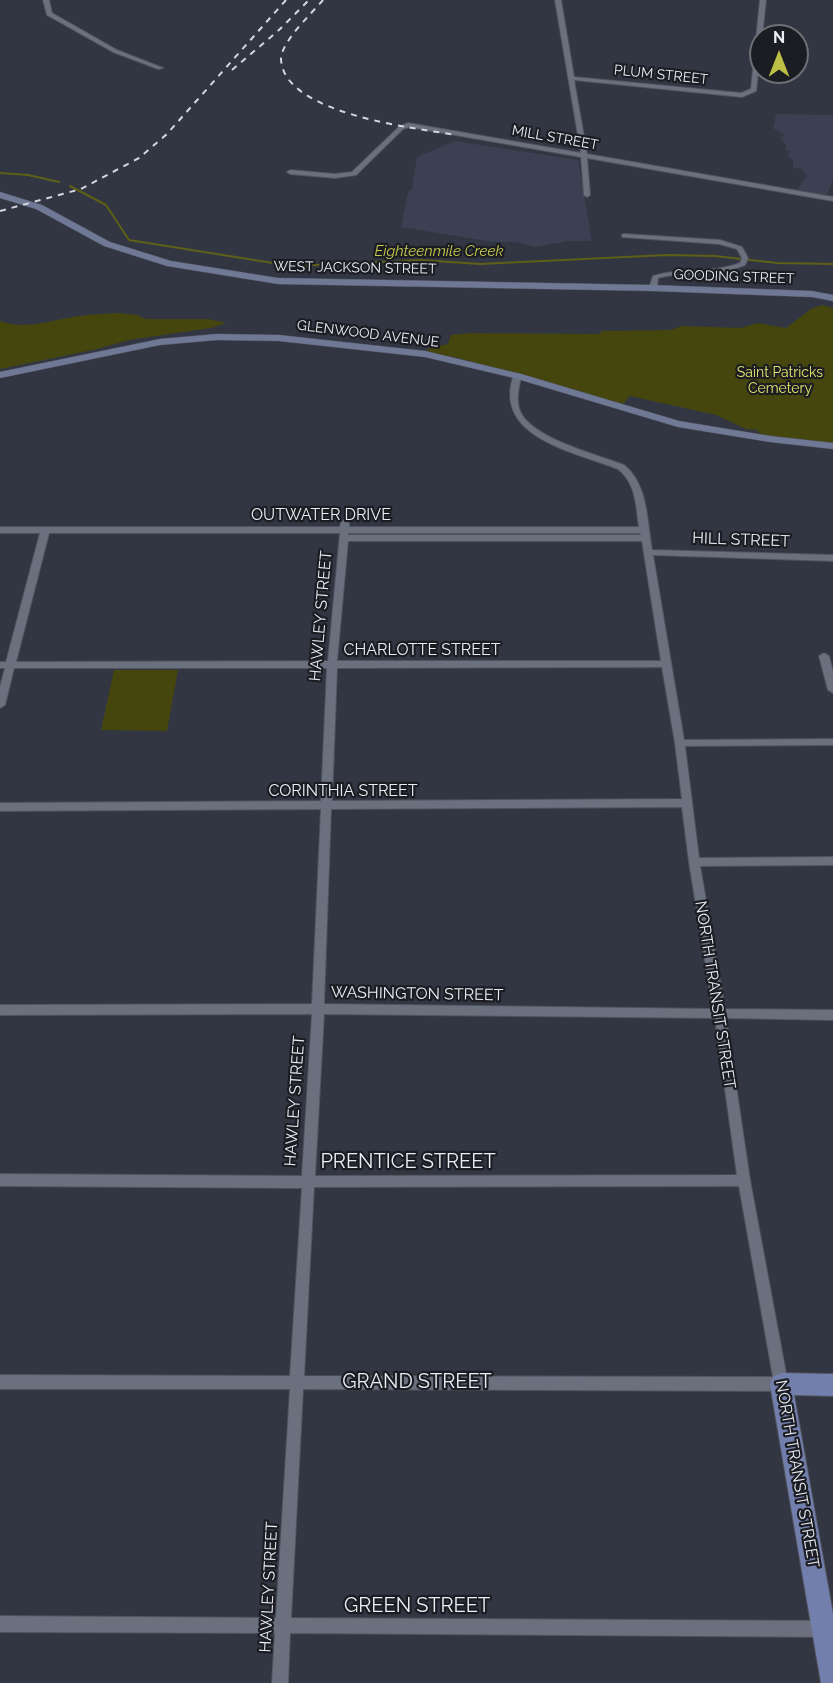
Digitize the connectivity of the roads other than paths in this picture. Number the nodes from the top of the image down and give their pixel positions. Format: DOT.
graph roads {
  1 [pos="46,0"];
  2 [pos="558,0"];
  3 [pos="763,0"];
  4 [pos="160,68"];
  5 [pos="570,78"];
  6 [pos="584,156"];
  7 [pos="290,172"];
  8 [pos="0,195"];
  9 [pos="587,195"];
  10 [pos="833,199"];
  11 [pos="624,236"];
  12 [pos="653,288"];
  13 [pos="833,298"];
  14 [pos="0,375"];
  15 [pos="517,376"];
  16 [pos="833,446"];
  17 [pos="0,530"];
  18 [pos="345,530"];
  19 [pos="45,531"];
  20 [pos="644,534"];
  21 [pos="647,552"];
  22 [pos="833,558"];
  23 [pos="824,656"];
  24 [pos="665,664"];
  25 [pos="5,665"];
  26 [pos="332,665"];
  27 [pos="833,690"];
  28 [pos="0,705"];
  29 [pos="833,742"];
  30 [pos="680,743"];
  31 [pos="686,803"];
  32 [pos="0,807"];
  33 [pos="327,807"];
  34 [pos="833,861"];
  35 [pos="693,862"];
  36 [pos="318,1009"];
  37 [pos="0,1010"];
  38 [pos="720,1014"];
  39 [pos="833,1016"];
  40 [pos="0,1180"];
  41 [pos="744,1180"];
  42 [pos="306,1182"];
  43 [pos="0,1382"];
  44 [pos="296,1382"];
  45 [pos="781,1384"];
  46 [pos="833,1385"];
  47 [pos="0,1624"];
  48 [pos="283,1626"];
  49 [pos="829,1629"];
  50 [pos="280,1683"];
  51 [pos="833,1683"];
  1 -- 4 [label="street"];
  2 -- 5 [label="street"];
  3 -- 5 [label="street, PLUM STREET"];
  5 -- 6 [label="street"];
  6 -- 7 [label="street, MILL STREET"];
  6 -- 9 [label="street"];
  6 -- 10 [label="street, MILL STREET"];
  8 -- 12 [label="street, WEST JACKSON STREET"];
  11 -- 12 [label="street, GOODING STREET"];
  12 -- 13 [label="street, GOODING STREET"];
  14 -- 15 [label="street, GLENWOOD AVENUE"];
  15 -- 16 [label="street, GLENWOOD AVENUE"];
  15 -- 20 [label="street, NORTH TRANSIT STREET"];
  17 -- 19 [label="street, OUTWATER DRIVE"];
  18 -- 19 [label="street, OUTWATER DRIVE"];
  18 -- 20 [label="street, OUTWATER DRIVE"];
  18 -- 26 [label="street, HAWLEY STREET"];
  19 -- 25 [label="street"];
  20 -- 21 [label="street, NORTH TRANSIT STREET"];
  21 -- 22 [label="street, HILL STREET"];
  21 -- 24 [label="street, NORTH TRANSIT STREET"];
  23 -- 27 [label="street"];
  24 -- 26 [label="street, CHARLOTTE STREET"];
  24 -- 30 [label="street, NORTH TRANSIT STREET"];
  25 -- 26 [label="street, CHARLOTTE STREET"];
  25 -- 28 [label="street"];
  26 -- 33 [label="street, HAWLEY STREET"];
  29 -- 30 [label="street"];
  30 -- 31 [label="street, NORTH TRANSIT STREET"];
  31 -- 33 [label="street, CORINTHIA STREET"];
  31 -- 35 [label="street, NORTH TRANSIT STREET"];
  32 -- 33 [label="street, CORINTHIA STREET"];
  33 -- 36 [label="street, HAWLEY STREET"];
  34 -- 35 [label="street"];
  35 -- 38 [label="street, NORTH TRANSIT STREET"];
  36 -- 37 [label="street, WASHINGTON STREET"];
  36 -- 38 [label="street, WASHINGTON STREET"];
  36 -- 42 [label="street, HAWLEY STREET"];
  38 -- 39 [label="street, WASHINGTON STREET"];
  38 -- 41 [label="street, NORTH TRANSIT STREET"];
  40 -- 42 [label="street, PRENTICE STREET"];
  41 -- 42 [label="street, PRENTICE STREET"];
  41 -- 45 [label="street, NORTH TRANSIT STREET"];
  42 -- 44 [label="street, HAWLEY STREET"];
  43 -- 44 [label="street, GRAND STREET"];
  44 -- 45 [label="street, GRAND STREET"];
  44 -- 48 [label="street, HAWLEY STREET"];
  45 -- 46 [label="main road, GRAND STREET"];
  45 -- 49 [label="main road, NORTH TRANSIT STREET"];
  47 -- 48 [label="street, GREEN STREET"];
  48 -- 49 [label="street, GREEN STREET"];
  48 -- 50 [label="street, HAWLEY STREET"];
  49 -- 51 [label="main road, NORTH TRANSIT STREET"];
}
